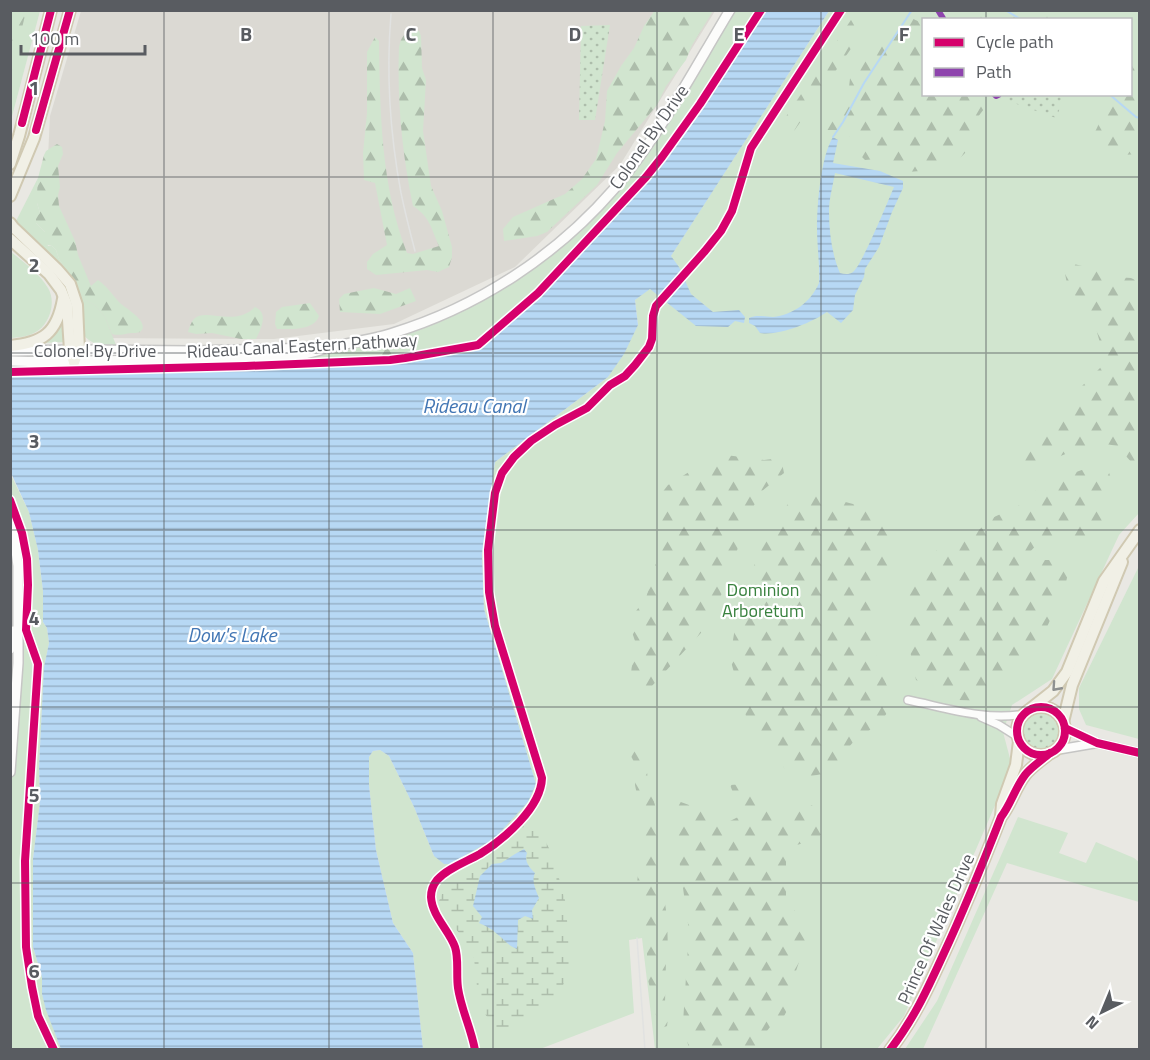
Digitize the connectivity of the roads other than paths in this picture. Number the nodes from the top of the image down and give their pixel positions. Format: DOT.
graph roads {
  1 [pos="51,10"];
  2 [pos="70,10"];
  3 [pos="729,10"];
  4 [pos="12,153"];
  5 [pos="10,164"];
  6 [pos="10,196"];
  7 [pos="10,223"];
  8 [pos="10,239"];
  9 [pos="64,296"];
  10 [pos="10,346"];
  11 [pos="322,348"];
  12 [pos="74,350"];
  13 [pos="10,351"];
  14 [pos="10,361"];
  15 [pos="74,362"];
  16 [pos="10,525"];
  17 [pos="1140,530"];
  18 [pos="1127,548"];
  19 [pos="18,605"];
  20 [pos="10,649"];
  21 [pos="908,700"];
  22 [pos="1027,712"];
  23 [pos="979,716"];
  24 [pos="1064,725"];
  25 [pos="1019,739"];
  26 [pos="1097,743"];
  27 [pos="1053,752"];
  28 [pos="1140,753"];
  29 [pos="11,756"];
  30 [pos="10,772"];
  31 [pos="1001,817"];
  32 [pos="890,1050"];
  1 -- 4 [label="main road"];
  2 -- 6 [label="main road"];
  3 -- 11 [label="main road, Colonel By Drive"];
  4 -- 5 [label="main road"];
  7 -- 12 [label="main road"];
  8 -- 9 [label="main road"];
  9 -- 10 [label="main road"];
  9 -- 12 [label="main road"];
  11 -- 12 [label="main road, Colonel By Drive"];
  11 -- 15 [label="main road, Colonel By Drive"];
  12 -- 13 [label="main road, Colonel By Drive"];
  12 -- 15 [label="main road"];
  14 -- 15 [label="main road, Colonel By Drive"];
  16 -- 19 [label="main road"];
  17 -- 18 [label="main road"];
  18 -- 22 [label="main road, one-way"];
  18 -- 24 [label="main road"];
  19 -- 20 [label="main road"];
  19 -- 29 [label="main road"];
  21 -- 23 [label="street"];
  22 -- 23 [label="street"];
  22 -- 24 [label="main road"];
  22 -- 25 [label="main road"];
  23 -- 25 [label="street"];
  24 -- 26 [label="street"];
  24 -- 27 [label="main road"];
  25 -- 27 [label="main road"];
  25 -- 31 [label="main road, Prince Of Wales Drive"];
  26 -- 27 [label="street"];
  26 -- 28 [label="street"];
  27 -- 31 [label="main road, Prince Of Wales Drive"];
  29 -- 30 [label="main road"];
  31 -- 32 [label="main road, Prince Of Wales Drive"];
}
